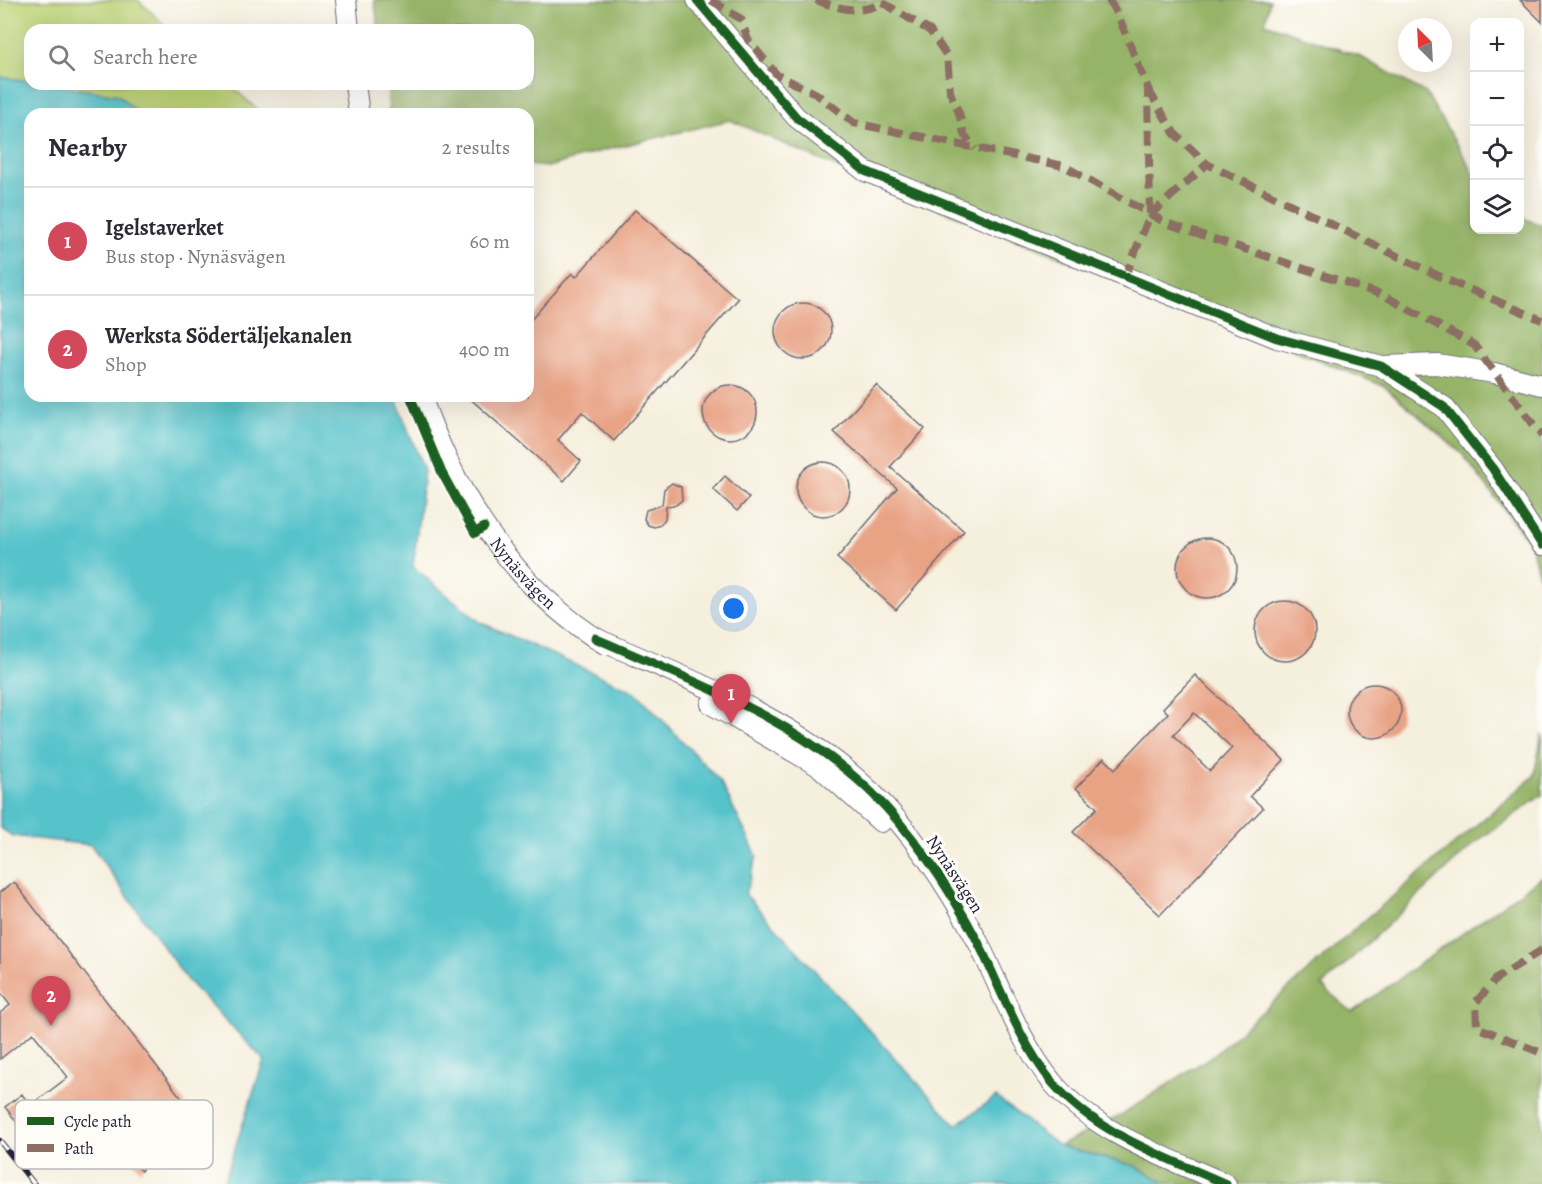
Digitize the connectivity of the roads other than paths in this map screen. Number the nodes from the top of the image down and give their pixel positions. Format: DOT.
graph roads {
  1 [pos="346,0"];
  2 [pos="697,0"];
  3 [pos="348,24"];
  4 [pos="356,90"];
  5 [pos="358,108"];
  6 [pos="1382,366"];
  7 [pos="1542,386"];
  8 [pos="423,402"];
  9 [pos="1542,545"];
  10 [pos="1226,1184"];
  1 -- 3 [label="street"];
  2 -- 6 [label="street"];
  4 -- 5 [label="street"];
  6 -- 7 [label="street"];
  6 -- 9 [label="street"];
  8 -- 10 [label="street, Nynäsvägen"];
}
